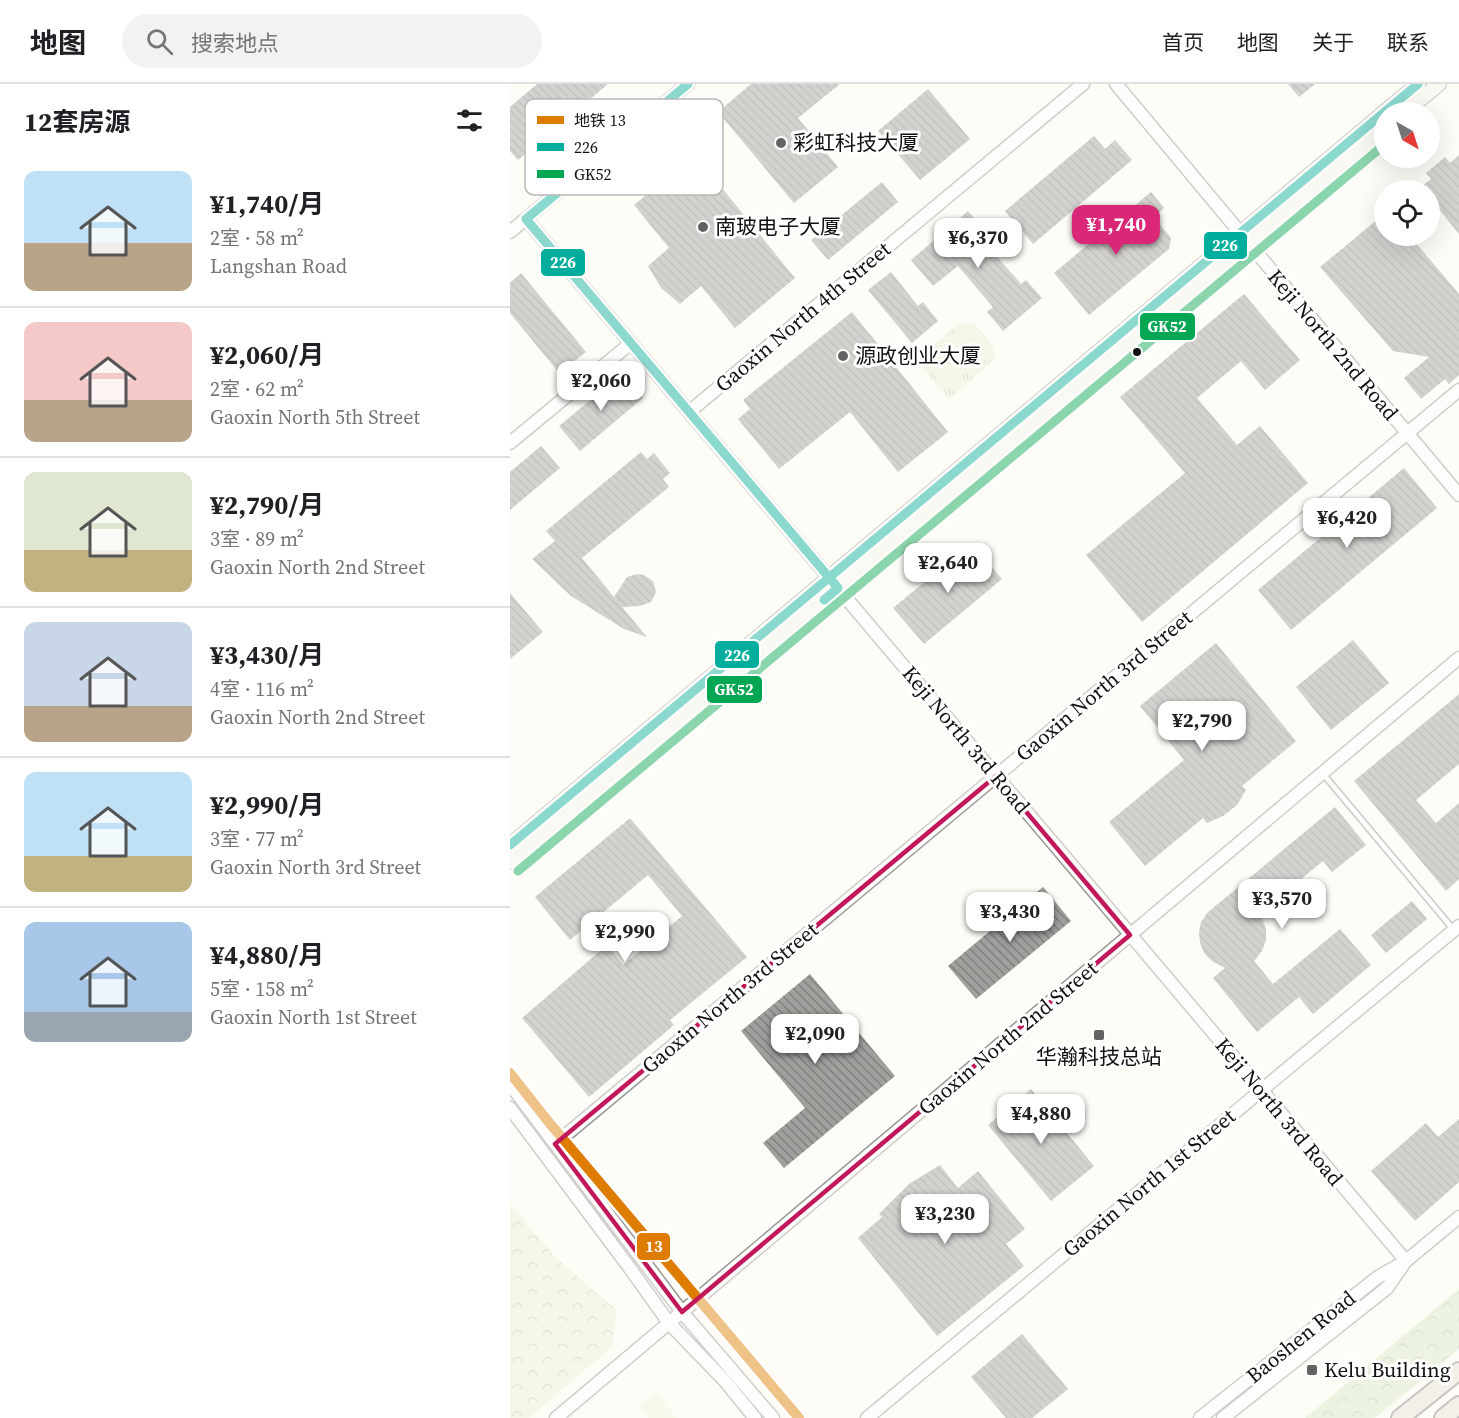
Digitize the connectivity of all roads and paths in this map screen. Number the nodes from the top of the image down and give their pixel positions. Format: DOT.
graph roads {
  1 [pos="688,84"];
  2 [pos="1083,84"];
  3 [pos="1116,84"];
  4 [pos="1418,84"];
  5 [pos="1439,84"];
  6 [pos="670,99"];
  7 [pos="1417,102"];
  8 [pos="1374,138"];
  9 [pos="555,195"];
  10 [pos="526,219"];
  11 [pos="510,232"];
  12 [pos="1244,238"];
  13 [pos="631,343"];
  14 [pos="1459,390"];
  15 [pos="689,412"];
  16 [pos="1407,433"];
  17 [pos="510,443"];
  18 [pos="1459,495"];
  19 [pos="833,583"];
  20 [pos="1459,658"];
  21 [pos="1323,772"];
  22 [pos="996,776"];
  23 [pos="510,844"];
  24 [pos="510,862"];
  25 [pos="1456,928"];
  26 [pos="1130,935"];
  27 [pos="510,1084"];
  28 [pos="1261,1090"];
  29 [pos="510,1108"];
  30 [pos="555,1144"];
  31 [pos="1459,1217"];
  32 [pos="1406,1262"];
  33 [pos="682,1312"];
  34 [pos="669,1323"];
  35 [pos="1459,1371"];
  36 [pos="1459,1406"];
  37 [pos="556,1418"];
  38 [pos="755,1418"];
  39 [pos="773,1418"];
  40 [pos="867,1418"];
  41 [pos="1200,1418"];
  42 [pos="1223,1418"];
  43 [pos="1400,1418"];
  44 [pos="1443,1418"];
  1 -- 6 [label="street"];
  2 -- 15 [label="street, Gaoxin North 4th Street"];
  3 -- 12 [label="street, Keji North 2nd Road"];
  4 -- 12 [label="main road"];
  5 -- 7 [label="main road"];
  8 -- 12 [label="main road"];
  9 -- 10 [label="street"];
  10 -- 11 [label="street"];
  10 -- 13 [label="street, Keji North 3rd Road"];
  12 -- 16 [label="street, Keji North 2nd Road"];
  12 -- 19 [label="main road"];
  13 -- 15 [label="street, Keji North 3rd Road"];
  13 -- 17 [label="street"];
  14 -- 16 [label="street, Gaoxin North 3rd Street"];
  15 -- 19 [label="street, Keji North 3rd Road"];
  16 -- 18 [label="street, Keji North 2nd Road"];
  16 -- 22 [label="street, Gaoxin North 3rd Street"];
  19 -- 22 [label="street, Keji North 3rd Road"];
  19 -- 23 [label="main road"];
  19 -- 24 [label="main road"];
  20 -- 21 [label="street, Gaoxin North 2nd Street"];
  21 -- 25 [label="lane"];
  21 -- 26 [label="street, Gaoxin North 2nd Street"];
  22 -- 26 [label="street, Keji North 3rd Road"];
  22 -- 30 [label="street, Gaoxin North 3rd Street"];
  25 -- 28 [label="street, Gaoxin North 1st Street"];
  26 -- 28 [label="street, Keji North 3rd Road"];
  26 -- 33 [label="street, Gaoxin North 2nd Street"];
  27 -- 30 [label="street"];
  28 -- 32 [label="street, Keji North 3rd Road"];
  28 -- 40 [label="street, Gaoxin North 1st Street"];
  29 -- 34 [label="street"];
  30 -- 33 [label="street"];
  31 -- 32 [label="street, Baoshen Road"];
  32 -- 41 [label="street, Baoshen Road"];
  32 -- 42 [label="street, Baoshen Road"];
  33 -- 34 [label="street, Gaoxin North 2nd Street"];
  33 -- 39 [label="street"];
  34 -- 37 [label="street, Gaoxin North 2nd Street"];
  34 -- 38 [label="street"];
  35 -- 43 [label="highway"];
  36 -- 44 [label="highway"];
}
